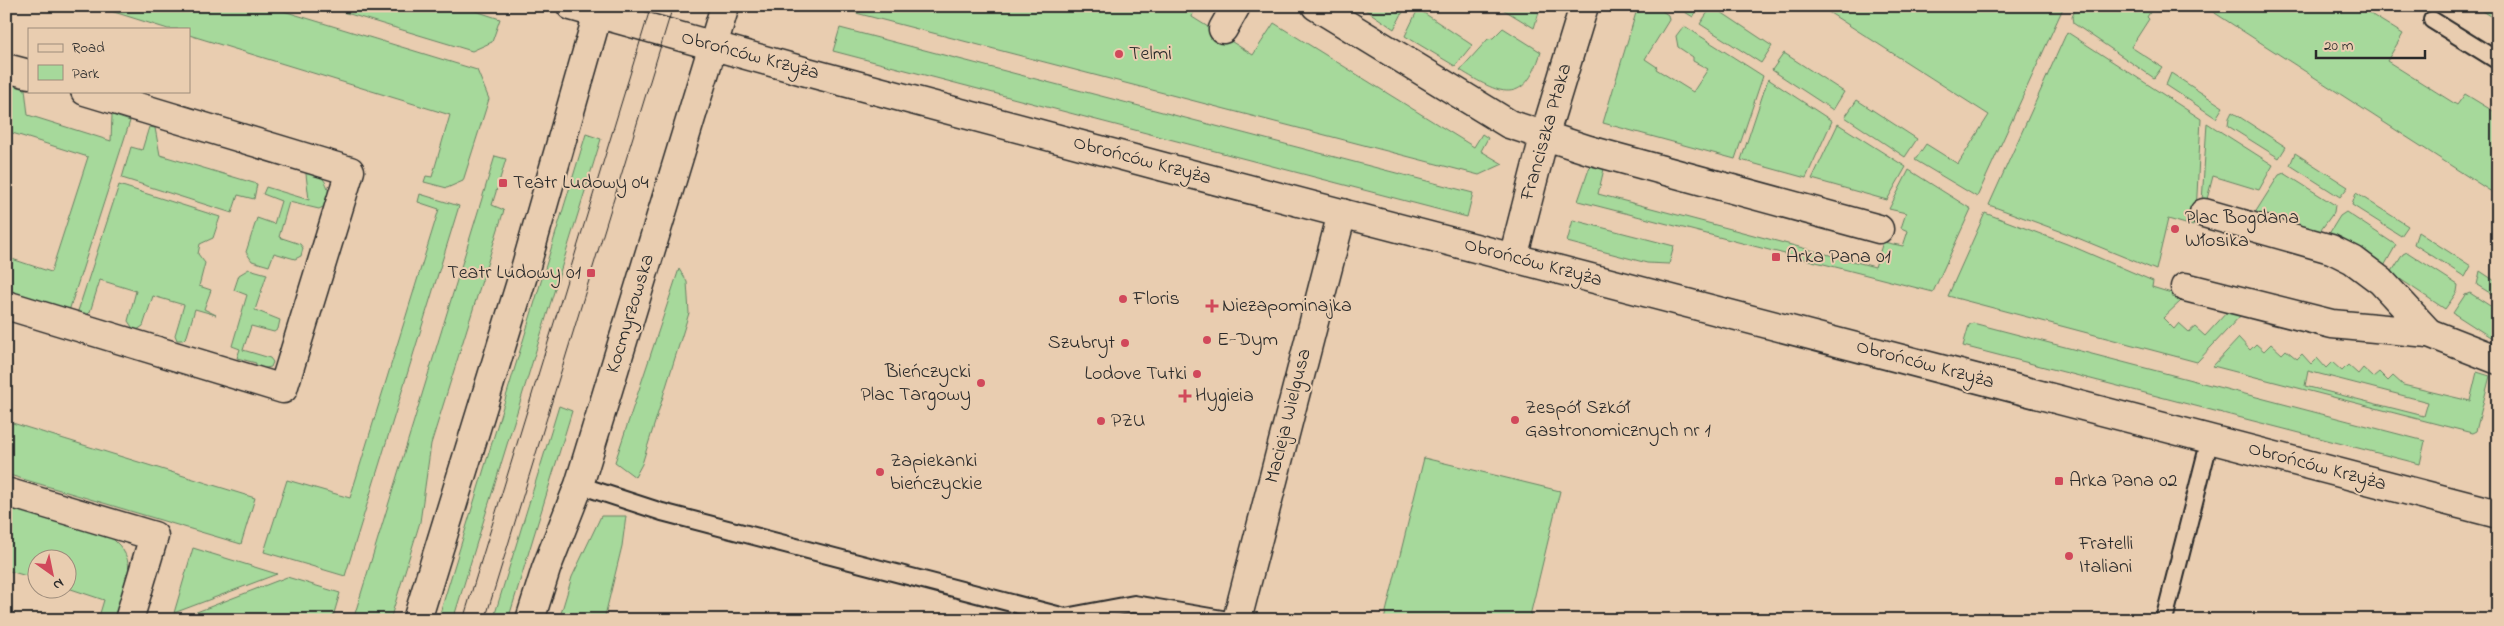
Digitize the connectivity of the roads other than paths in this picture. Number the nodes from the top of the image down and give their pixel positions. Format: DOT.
graph roads {
  1 [pos="570,6"];
  2 [pos="725,6"];
  3 [pos="1316,6"];
  4 [pos="1584,6"];
  5 [pos="599,10"];
  6 [pos="2432,20"];
  7 [pos="714,47"];
  8 [pos="2498,61"];
  9 [pos="6,68"];
  10 [pos="28,74"];
  11 [pos="88,92"];
  12 [pos="1544,137"];
  13 [pos="1342,213"];
  14 [pos="2204,214"];
  15 [pos="1880,229"];
  16 [pos="1513,258"];
  17 [pos="2185,287"];
  18 [pos="6,305"];
  19 [pos="2429,333"];
  20 [pos="2498,360"];
  21 [pos="2210,439"];
  22 [pos="579,485"];
  23 [pos="6,492"];
  24 [pos="2498,514"];
  25 [pos="1065,618"];
  26 [pos="129,620"];
  27 [pos="417,620"];
  28 [pos="530,620"];
  29 [pos="1228,620"];
  30 [pos="1237,620"];
  31 [pos="2164,620"];
  1 -- 5 [label="street, Obrońców Krzyża"];
  2 -- 7 [label="street, Kocmyrzowska"];
  3 -- 12 [label="street"];
  4 -- 12 [label="street, Franciszka Ptaka"];
  5 -- 7 [label="street, Obrońców Krzyża"];
  5 -- 27 [label="street"];
  6 -- 8 [label="lane"];
  7 -- 13 [label="street, Obrońców Krzyża"];
  7 -- 22 [label="street, Kocmyrzowska"];
  9 -- 10 [label="street"];
  11 -- 18 [label="street"];
  12 -- 15 [label="street"];
  12 -- 16 [label="street, Franciszka Ptaka"];
  13 -- 16 [label="street, Obrońców Krzyża"];
  13 -- 30 [label="street, Macieja Wielgusa"];
  14 -- 19 [label="street"];
  16 -- 21 [label="street, Obrońców Krzyża"];
  17 -- 19 [label="street"];
  19 -- 20 [label="street"];
  21 -- 24 [label="street, Obrońców Krzyża"];
  21 -- 31 [label="lane"];
  22 -- 25 [label="lane"];
  22 -- 28 [label="street, Kocmyrzowska"];
  23 -- 26 [label="street"];
  25 -- 29 [label="lane"];
}
